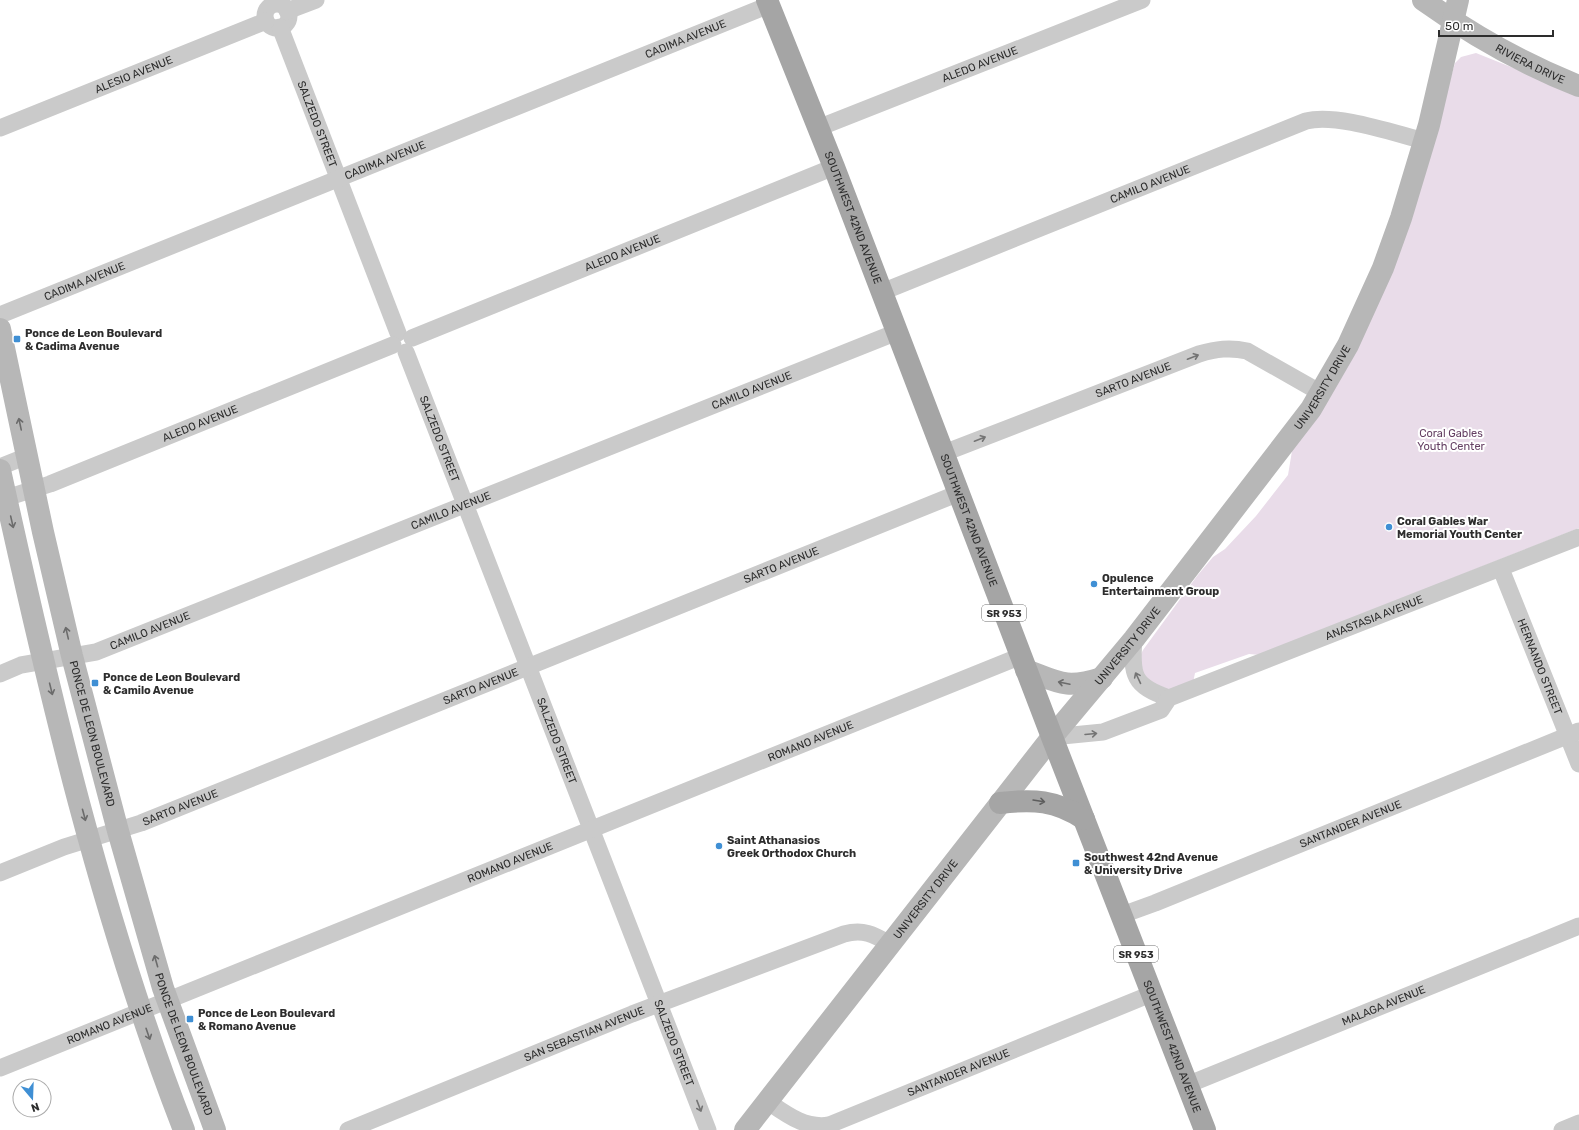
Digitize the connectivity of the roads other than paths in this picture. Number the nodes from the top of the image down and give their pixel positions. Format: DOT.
graph roads {
  1 [pos="316,0"];
  2 [pos="1142,0"];
  3 [pos="1423,0"];
  4 [pos="1458,0"];
  5 [pos="768,3"];
  6 [pos="275,13"];
  7 [pos="1453,21"];
  8 [pos="1579,86"];
  9 [pos="0,128"];
  10 [pos="818,128"];
  11 [pos="1425,141"];
  12 [pos="834,167"];
  13 [pos="339,179"];
  14 [pos="882,292"];
  15 [pos="0,315"];
  16 [pos="0,329"];
  17 [pos="897,332"];
  18 [pos="402,342"];
  19 [pos="1321,393"];
  20 [pos="944,453"];
  21 [pos="27,456"];
  22 [pos="0,467"];
  23 [pos="0,470"];
  24 [pos="34,490"];
  25 [pos="959,493"];
  26 [pos="6,498"];
  27 [pos="466,504"];
  28 [pos="1579,537"];
  29 [pos="1501,568"];
  30 [pos="1134,639"];
  31 [pos="72,656"];
  32 [pos="43,661"];
  33 [pos="1024,663"];
  34 [pos="528,667"];
  35 [pos="0,674"];
  36 [pos="1102,678"];
  37 [pos="1169,698"];
  38 [pos="1574,733"];
  39 [pos="1052,737"];
  40 [pos="1579,764"];
  41 [pos="1000,803"];
  42 [pos="1084,819"];
  43 [pos="591,830"];
  44 [pos="118,831"];
  45 [pos="90,839"];
  46 [pos="0,873"];
  47 [pos="1122,915"];
  48 [pos="1579,926"];
  49 [pos="890,944"];
  50 [pos="1151,994"];
  51 [pos="168,1000"];
  52 [pos="659,1004"];
  53 [pos="140,1011"];
  54 [pos="0,1068"];
  55 [pos="1188,1085"];
  56 [pos="767,1101"];
  57 [pos="1579,1123"];
  58 [pos="184,1130"];
  59 [pos="215,1130"];
  60 [pos="348,1130"];
  61 [pos="708,1130"];
  62 [pos="745,1130"];
  63 [pos="1205,1130"];
  64 [pos="1562,1130"];
  1 -- 6 [label="street, ALESIO AVENUE"];
  2 -- 10 [label="street, ALEDO AVENUE"];
  3 -- 7 [label="street, RIVIERA DRIVE"];
  4 -- 7 [label="street, UNIVERSITY DRIVE"];
  5 -- 10 [label="main road, SOUTHWEST 42ND AVENUE / SR 953"];
  5 -- 13 [label="street, CADIMA AVENUE"];
  6 -- 9 [label="street, ALESIO AVENUE"];
  6 -- 13 [label="street, SALZEDO STREET"];
  7 -- 8 [label="street, RIVIERA DRIVE"];
  7 -- 11 [label="street, UNIVERSITY DRIVE"];
  10 -- 12 [label="main road, SOUTHWEST 42ND AVENUE / SR 953"];
  11 -- 14 [label="street, CAMILO AVENUE"];
  11 -- 19 [label="street, UNIVERSITY DRIVE"];
  12 -- 14 [label="main road, SOUTHWEST 42ND AVENUE / SR 953"];
  12 -- 18 [label="street, ALEDO AVENUE"];
  13 -- 15 [label="street, CADIMA AVENUE"];
  13 -- 18 [label="street, SALZEDO STREET"];
  14 -- 17 [label="main road, SOUTHWEST 42ND AVENUE / SR 953"];
  21 -- 16 [label="street, PONCE DE LEON BOULEVARD, one-way"];
  17 -- 20 [label="main road, SOUTHWEST 42ND AVENUE / SR 953"];
  17 -- 27 [label="street, CAMILO AVENUE"];
  18 -- 24 [label="street, ALEDO AVENUE"];
  18 -- 27 [label="street, SALZEDO STREET"];
  20 -- 19 [label="street, SARTO AVENUE, one-way"];
  19 -- 30 [label="street, UNIVERSITY DRIVE"];
  20 -- 25 [label="main road, SOUTHWEST 42ND AVENUE / SR 953"];
  21 -- 22 [label="street"];
  21 -- 24 [label="street, PONCE DE LEON BOULEVARD"];
  23 -- 26 [label="street"];
  24 -- 26 [label="street, ALEDO AVENUE"];
  31 -- 24 [label="street, PONCE DE LEON BOULEVARD, one-way"];
  25 -- 33 [label="main road, SOUTHWEST 42ND AVENUE / SR 953"];
  25 -- 34 [label="street, SARTO AVENUE"];
  26 -- 32 [label="street, one-way"];
  27 -- 31 [label="street, CAMILO AVENUE"];
  27 -- 34 [label="street, SALZEDO STREET"];
  28 -- 29 [label="street, ANASTASIA AVENUE"];
  29 -- 37 [label="street, ANASTASIA AVENUE"];
  29 -- 38 [label="street, HERNANDO STREET"];
  30 -- 36 [label="street, UNIVERSITY DRIVE"];
  37 -- 30 [label="street, one-way"];
  31 -- 32 [label="street, CAMILO AVENUE"];
  31 -- 44 [label="street, PONCE DE LEON BOULEVARD"];
  32 -- 35 [label="street, CAMILO AVENUE"];
  32 -- 45 [label="street, one-way"];
  36 -- 33 [label="street, one-way"];
  33 -- 39 [label="main road, SOUTHWEST 42ND AVENUE / SR 953"];
  33 -- 43 [label="street, ROMANO AVENUE"];
  34 -- 43 [label="street, SALZEDO STREET"];
  34 -- 44 [label="street, SARTO AVENUE"];
  36 -- 39 [label="street, UNIVERSITY DRIVE"];
  39 -- 37 [label="street, ANASTASIA AVENUE, one-way"];
  38 -- 40 [label="street, HERNANDO STREET"];
  38 -- 47 [label="street, SANTANDER AVENUE"];
  39 -- 41 [label="street, UNIVERSITY DRIVE"];
  39 -- 42 [label="main road, SOUTHWEST 42ND AVENUE / SR 953"];
  41 -- 42 [label="main road, one-way"];
  41 -- 49 [label="street, UNIVERSITY DRIVE"];
  42 -- 47 [label="main road, SOUTHWEST 42ND AVENUE / SR 953"];
  43 -- 51 [label="street, ROMANO AVENUE"];
  43 -- 52 [label="street, SALZEDO STREET"];
  44 -- 45 [label="street, SARTO AVENUE"];
  51 -- 44 [label="street, PONCE DE LEON BOULEVARD, one-way"];
  45 -- 46 [label="street, SARTO AVENUE"];
  45 -- 53 [label="street"];
  47 -- 50 [label="main road, SOUTHWEST 42ND AVENUE / SR 953"];
  48 -- 55 [label="street, MALAGA AVENUE"];
  49 -- 52 [label="street, SAN SEBASTIAN AVENUE"];
  49 -- 56 [label="street, UNIVERSITY DRIVE"];
  50 -- 55 [label="main road, SOUTHWEST 42ND AVENUE / SR 953"];
  50 -- 56 [label="street, SANTANDER AVENUE"];
  51 -- 53 [label="street, ROMANO AVENUE"];
  51 -- 59 [label="street, PONCE DE LEON BOULEVARD"];
  52 -- 60 [label="street, SAN SEBASTIAN AVENUE"];
  52 -- 61 [label="street, SALZEDO STREET, one-way"];
  53 -- 54 [label="street, ROMANO AVENUE"];
  53 -- 58 [label="street, one-way"];
  55 -- 63 [label="main road, SOUTHWEST 42ND AVENUE / SR 953"];
  56 -- 62 [label="street, UNIVERSITY DRIVE"];
  57 -- 64 [label="street"];
}
